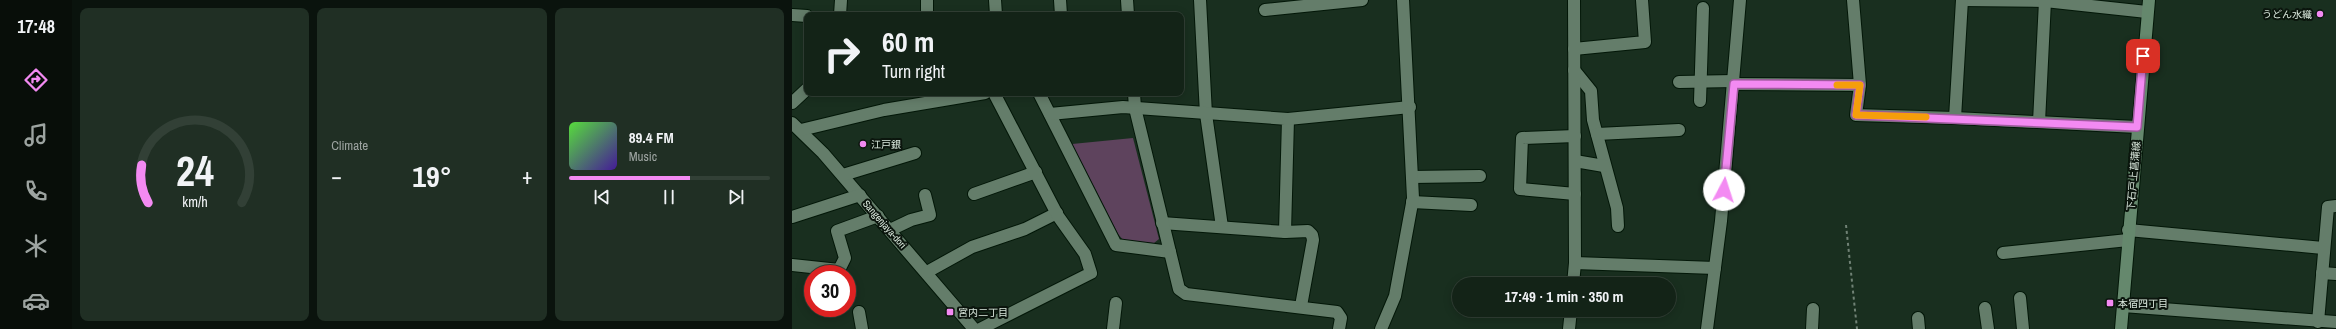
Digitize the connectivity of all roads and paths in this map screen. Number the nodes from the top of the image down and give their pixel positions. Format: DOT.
graph roads {
  1 [pos="841,0"];
  2 [pos="926,0"];
  3 [pos="995,0"];
  4 [pos="1060,0"];
  5 [pos="1127,0"];
  6 [pos="1200,0"];
  7 [pos="1362,0"];
  8 [pos="1402,0"];
  9 [pos="1574,0"];
  10 [pos="1642,0"];
  11 [pos="1740,0"];
  12 [pos="1853,0"];
  13 [pos="1962,0"];
  14 [pos="2149,0"];
  15 [pos="2045,1"];
  16 [pos="1703,8"];
  17 [pos="1265,10"];
  18 [pos="840,12"];
  19 [pos="927,12"];
  20 [pos="996,12"];
  21 [pos="1061,12"];
  22 [pos="1128,12"];
  23 [pos="2147,12"];
  24 [pos="792,15"];
  25 [pos="804,16"];
  26 [pos="1574,49"];
  27 [pos="1574,70"];
  28 [pos="1700,81"];
  29 [pos="1679,82"];
  30 [pos="1734,83"];
  31 [pos="1860,85"];
  32 [pos="804,93"];
  33 [pos="967,96"];
  34 [pos="996,96"];
  35 [pos="1041,96"];
  36 [pos="1134,96"];
  37 [pos="1700,101"];
  38 [pos="792,103"];
  39 [pos="1410,107"];
  40 [pos="1135,108"];
  41 [pos="1050,114"];
  42 [pos="1206,114"];
  43 [pos="1955,118"];
  44 [pos="1288,119"];
  45 [pos="2039,122"];
  46 [pos="796,126"];
  47 [pos="2137,127"];
  48 [pos="1679,130"];
  49 [pos="1597,134"];
  50 [pos="1575,136"];
  51 [pos="915,153"];
  52 [pos="1575,161"];
  53 [pos="1604,166"];
  54 [pos="1036,172"];
  55 [pos="843,175"];
  56 [pos="1480,176"];
  57 [pos="1412,177"];
  58 [pos="974,194"];
  59 [pos="1575,194"];
  60 [pos="860,195"];
  61 [pos="925,195"];
  62 [pos="1412,202"];
  63 [pos="1471,205"];
  64 [pos="2336,206"];
  65 [pos="1057,213"];
  66 [pos="878,216"];
  67 [pos="792,217"];
  68 [pos="1162,223"];
  69 [pos="1846,225"];
  70 [pos="1618,226"];
  71 [pos="1222,227"];
  72 [pos="890,230"];
  73 [pos="1285,232"];
  74 [pos="2128,235"];
  75 [pos="2323,248"];
  76 [pos="1170,252"];
  77 [pos="2003,253"];
  78 [pos="1575,263"];
  79 [pos="792,265"];
  80 [pos="1715,268"];
  81 [pos="926,272"];
  82 [pos="2322,273"];
  83 [pos="2336,274"];
  84 [pos="1574,277"];
  85 [pos="2020,298"];
  86 [pos="1116,303"];
  87 [pos="1301,306"];
  88 [pos="2123,306"];
  89 [pos="1985,308"];
  90 [pos="1813,309"];
  91 [pos="860,312"];
  92 [pos="1570,317"];
  93 [pos="2318,322"];
  94 [pos="2336,322"];
  95 [pos="862,329"];
  96 [pos="974,329"];
  97 [pos="980,329"];
  98 [pos="1113,329"];
  99 [pos="1339,329"];
  100 [pos="1382,329"];
  101 [pos="1569,329"];
  102 [pos="1708,329"];
  103 [pos="1812,329"];
  104 [pos="1857,329"];
  105 [pos="1988,329"];
  106 [pos="2023,329"];
  107 [pos="2121,329"];
  1 -- 18 [label="street"];
  2 -- 19 [label="street"];
  3 -- 20 [label="street"];
  4 -- 21 [label="street"];
  5 -- 22 [label="street"];
  6 -- 42 [label="street"];
  7 -- 17 [label="street"];
  8 -- 39 [label="street"];
  9 -- 26 [label="street"];
  10 -- 26 [label="street"];
  11 -- 30 [label="street"];
  12 -- 31 [label="street"];
  13 -- 15 [label="street"];
  13 -- 43 [label="street"];
  14 -- 23 [label="main road, 下石戸上菖蒲線"];
  15 -- 23 [label="street"];
  15 -- 45 [label="street"];
  16 -- 28 [label="street"];
  23 -- 47 [label="main road, 下石戸上菖蒲線"];
  24 -- 25 [label="street"];
  26 -- 27 [label="street"];
  27 -- 49 [label="street"];
  27 -- 50 [label="street"];
  28 -- 29 [label="street"];
  28 -- 30 [label="street"];
  28 -- 37 [label="street"];
  30 -- 31 [label="street"];
  30 -- 80 [label="street"];
  31 -- 43 [label="street"];
  32 -- 38 [label="street"];
  33 -- 46 [label="street"];
  34 -- 54 [label="street"];
  35 -- 41 [label="street"];
  36 -- 40 [label="street"];
  39 -- 44 [label="street"];
  39 -- 57 [label="street"];
  40 -- 41 [label="street"];
  40 -- 42 [label="street"];
  40 -- 68 [label="street"];
  41 -- 76 [label="street"];
  42 -- 44 [label="street"];
  42 -- 71 [label="street"];
  43 -- 45 [label="street"];
  44 -- 73 [label="street"];
  45 -- 47 [label="street"];
  46 -- 55 [label="street, Sangenjaya-dori"];
  47 -- 74 [label="main road, 下石戸上菖蒲線"];
  48 -- 49 [label="street"];
  49 -- 53 [label="street"];
  50 -- 52 [label="street"];
  50 -- 59 [label="street"];
  51 -- 55 [label="street"];
  52 -- 53 [label="street"];
  52 -- 59 [label="street"];
  53 -- 70 [label="street"];
  54 -- 58 [label="street"];
  54 -- 65 [label="street"];
  55 -- 60 [label="street, Sangenjaya-dori"];
  56 -- 57 [label="street"];
  57 -- 62 [label="street"];
  59 -- 78 [label="street"];
  60 -- 66 [label="street, Sangenjaya-dori"];
  60 -- 67 [label="street"];
  61 -- 72 [label="street"];
  62 -- 63 [label="street"];
  62 -- 100 [label="street"];
  64 -- 75 [label="street"];
  65 -- 81 [label="street"];
  65 -- 97 [label="street"];
  66 -- 72 [label="street, Sangenjaya-dori"];
  66 -- 79 [label="street"];
  68 -- 71 [label="street"];
  68 -- 76 [label="street"];
  69 -- 104 [label="path"];
  71 -- 73 [label="street"];
  72 -- 81 [label="street, Sangenjaya-dori"];
  73 -- 87 [label="street"];
  74 -- 75 [label="street"];
  74 -- 77 [label="street"];
  74 -- 88 [label="main road, 下石戸上菖蒲線"];
  75 -- 82 [label="street"];
  76 -- 87 [label="street"];
  78 -- 80 [label="street"];
  78 -- 84 [label="street"];
  80 -- 102 [label="street"];
  81 -- 96 [label="street, Sangenjaya-dori"];
  82 -- 83 [label="street"];
  82 -- 93 [label="street"];
  85 -- 106 [label="street"];
  86 -- 98 [label="street"];
  87 -- 99 [label="street"];
  88 -- 93 [label="street"];
  88 -- 107 [label="main road, 下石戸上菖蒲線"];
  89 -- 105 [label="street"];
  90 -- 103 [label="street"];
  91 -- 95 [label="street"];
  92 -- 101 [label="street"];
  93 -- 94 [label="street"];
}
